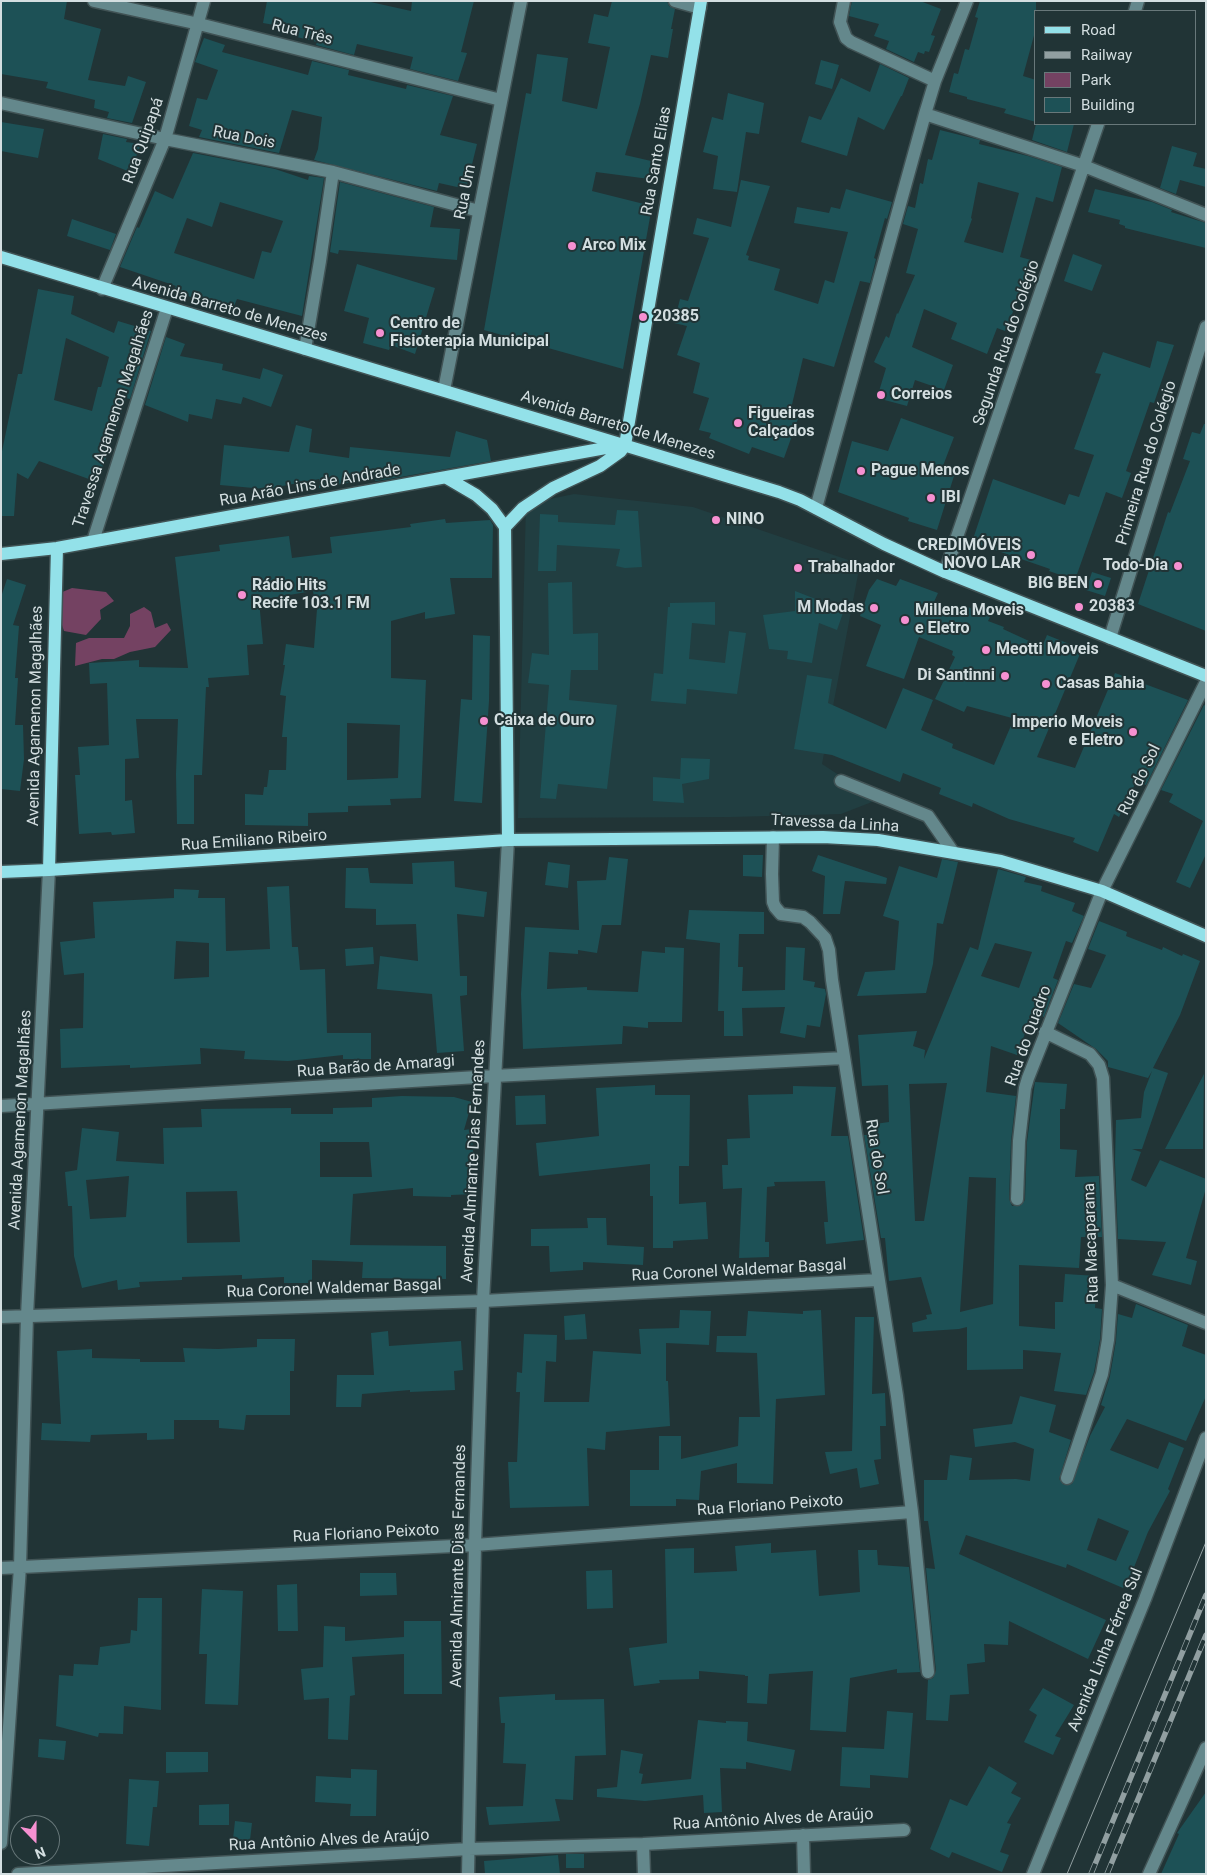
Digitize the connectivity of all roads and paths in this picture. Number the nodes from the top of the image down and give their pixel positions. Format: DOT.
graph roads {
  1 [pos="94,1"];
  2 [pos="204,1"];
  3 [pos="521,1"];
  4 [pos="675,1"];
  5 [pos="844,1"];
  6 [pos="967,1"];
  7 [pos="700,4"];
  8 [pos="199,24"];
  9 [pos="935,81"];
  10 [pos="501,100"];
  11 [pos="1,103"];
  12 [pos="925,114"];
  13 [pos="1098,125"];
  14 [pos="165,139"];
  15 [pos="1084,166"];
  16 [pos="333,172"];
  17 [pos="479,211"];
  18 [pos="1206,215"];
  19 [pos="1,257"];
  20 [pos="102,289"];
  21 [pos="167,308"];
  22 [pos="1206,327"];
  23 [pos="305,349"];
  24 [pos="444,390"];
  25 [pos="625,445"];
  26 [pos="447,478"];
  27 [pos="816,508"];
  28 [pos="506,527"];
  29 [pos="93,541"];
  30 [pos="57,548"];
  31 [pos="1,554"];
  32 [pos="945,572"];
  33 [pos="1110,638"];
  34 [pos="1206,676"];
  35 [pos="1206,682"];
  36 [pos="842,781"];
  37 [pos="773,837"];
  38 [pos="508,840"];
  39 [pos="953,852"];
  40 [pos="48,870"];
  41 [pos="1,872"];
  42 [pos="1102,891"];
  43 [pos="1206,936"];
  44 [pos="1045,1032"];
  45 [pos="844,1058"];
  46 [pos="494,1076"];
  47 [pos="38,1104"];
  48 [pos="1,1106"];
  49 [pos="1017,1199"];
  50 [pos="878,1280"];
  51 [pos="1112,1285"];
  52 [pos="483,1301"];
  53 [pos="28,1316"];
  54 [pos="1,1317"];
  55 [pos="1206,1323"];
  56 [pos="1206,1438"];
  57 [pos="1067,1478"];
  58 [pos="912,1512"];
  59 [pos="475,1545"];
  60 [pos="20,1567"];
  61 [pos="1,1568"];
  62 [pos="928,1672"];
  63 [pos="1206,1748"];
  64 [pos="904,1830"];
  65 [pos="803,1835"];
  66 [pos="1,1843"];
  67 [pos="643,1844"];
  68 [pos="469,1849"];
  69 [pos="18,1874"];
  70 [pos="468,1874"];
  71 [pos="644,1874"];
  72 [pos="804,1874"];
  73 [pos="1033,1874"];
  74 [pos="1149,1874"];
  1 -- 8 [label="street, Rua Três"];
  2 -- 8 [label="street, Rua Quipapá"];
  3 -- 10 [label="street, Rua Um"];
  4 -- 7 [label="street"];
  5 -- 9 [label="street"];
  6 -- 9 [label="street"];
  7 -- 25 [label="main road, Rua Santo Elias"];
  8 -- 10 [label="street, Rua Três"];
  8 -- 14 [label="street, Rua Quipapá"];
  9 -- 12 [label="street"];
  10 -- 17 [label="street, Rua Um"];
  11 -- 14 [label="street, Rua Dois"];
  12 -- 15 [label="street"];
  12 -- 27 [label="street"];
  13 -- 15 [label="street, Segunda Rua do Colégio"];
  14 -- 16 [label="street, Rua Dois"];
  14 -- 20 [label="street, Rua Quipapá"];
  15 -- 18 [label="street"];
  15 -- 32 [label="street, Segunda Rua do Colégio"];
  16 -- 17 [label="street, Rua Dois"];
  16 -- 23 [label="street"];
  17 -- 24 [label="street, Rua Um"];
  19 -- 20 [label="main road, Avenida Barreto de Menezes"];
  20 -- 21 [label="main road, Avenida Barreto de Menezes"];
  21 -- 23 [label="main road, Avenida Barreto de Menezes"];
  21 -- 29 [label="street, Travessa Agamenon Magalhães"];
  22 -- 33 [label="street, Primeira Rua do Colégio"];
  23 -- 24 [label="main road, Avenida Barreto de Menezes"];
  24 -- 25 [label="main road, Avenida Barreto de Menezes"];
  25 -- 26 [label="main road, Rua Arão Lins de Andrade"];
  25 -- 27 [label="main road, Avenida Barreto de Menezes"];
  25 -- 28 [label="main road"];
  26 -- 28 [label="main road"];
  26 -- 29 [label="main road, Rua Arão Lins de Andrade"];
  27 -- 32 [label="main road, Avenida Barreto de Menezes"];
  28 -- 38 [label="main road, Avenida Almirante Dias Fernandes"];
  29 -- 30 [label="main road, Rua Arão Lins de Andrade"];
  30 -- 31 [label="main road, Rua Arão Lins de Andrade"];
  30 -- 40 [label="main road, Avenida Agamenon Magalhães"];
  32 -- 33 [label="main road, Avenida Barreto de Menezes"];
  33 -- 34 [label="main road, Avenida Barreto de Menezes"];
  35 -- 42 [label="street, Rua do Sol"];
  36 -- 39 [label="street"];
  37 -- 38 [label="main road, Travessa da Linha"];
  37 -- 39 [label="main road, Travessa da Linha"];
  37 -- 45 [label="street, Rua do Sol"];
  38 -- 40 [label="main road, Rua Emiliano Ribeiro"];
  38 -- 46 [label="street, Avenida Almirante Dias Fernandes"];
  39 -- 42 [label="main road, Travessa da Linha"];
  40 -- 41 [label="main road, Rua Emiliano Ribeiro"];
  40 -- 47 [label="street, Avenida Agamenon Magalhães"];
  42 -- 43 [label="main road, Travessa da Linha"];
  42 -- 44 [label="street, Rua do Quadro"];
  44 -- 49 [label="street, Rua do Quadro"];
  44 -- 51 [label="street, Rua Macaparana"];
  45 -- 46 [label="street, Rua Barão de Amaragi"];
  45 -- 50 [label="street, Rua do Sol"];
  46 -- 47 [label="street, Rua Barão de Amaragi"];
  46 -- 52 [label="street, Avenida Almirante Dias Fernandes"];
  47 -- 48 [label="street, Rua Barão de Amaragi"];
  47 -- 53 [label="street, Avenida Agamenon Magalhães"];
  50 -- 52 [label="street, Rua Coronel Waldemar Basgal"];
  50 -- 58 [label="street, Rua do Sol"];
  51 -- 55 [label="street"];
  51 -- 57 [label="street, Rua Macaparana"];
  52 -- 53 [label="street, Rua Coronel Waldemar Basgal"];
  52 -- 59 [label="street, Avenida Almirante Dias Fernandes"];
  53 -- 54 [label="street, Rua Coronel Waldemar Basgal"];
  53 -- 60 [label="street, Avenida Agamenon Magalhães"];
  56 -- 73 [label="street, Avenida Linha Férrea Sul"];
  58 -- 59 [label="street, Rua Floriano Peixoto"];
  58 -- 62 [label="street, Rua do Sol"];
  59 -- 60 [label="street, Rua Floriano Peixoto"];
  59 -- 68 [label="street, Avenida Almirante Dias Fernandes"];
  60 -- 61 [label="street, Rua Floriano Peixoto"];
  60 -- 66 [label="street, Avenida Agamenon Magalhães"];
  63 -- 74 [label="street"];
  64 -- 65 [label="street, Rua Antônio Alves de Araújo"];
  65 -- 67 [label="street, Rua Antônio Alves de Araújo"];
  65 -- 72 [label="street"];
  67 -- 68 [label="street, Rua Antônio Alves de Araújo"];
  67 -- 71 [label="street"];
  68 -- 69 [label="street, Rua Antônio Alves de Araújo"];
  68 -- 70 [label="street, Avenida Almirante Dias Fernandes"];
}
